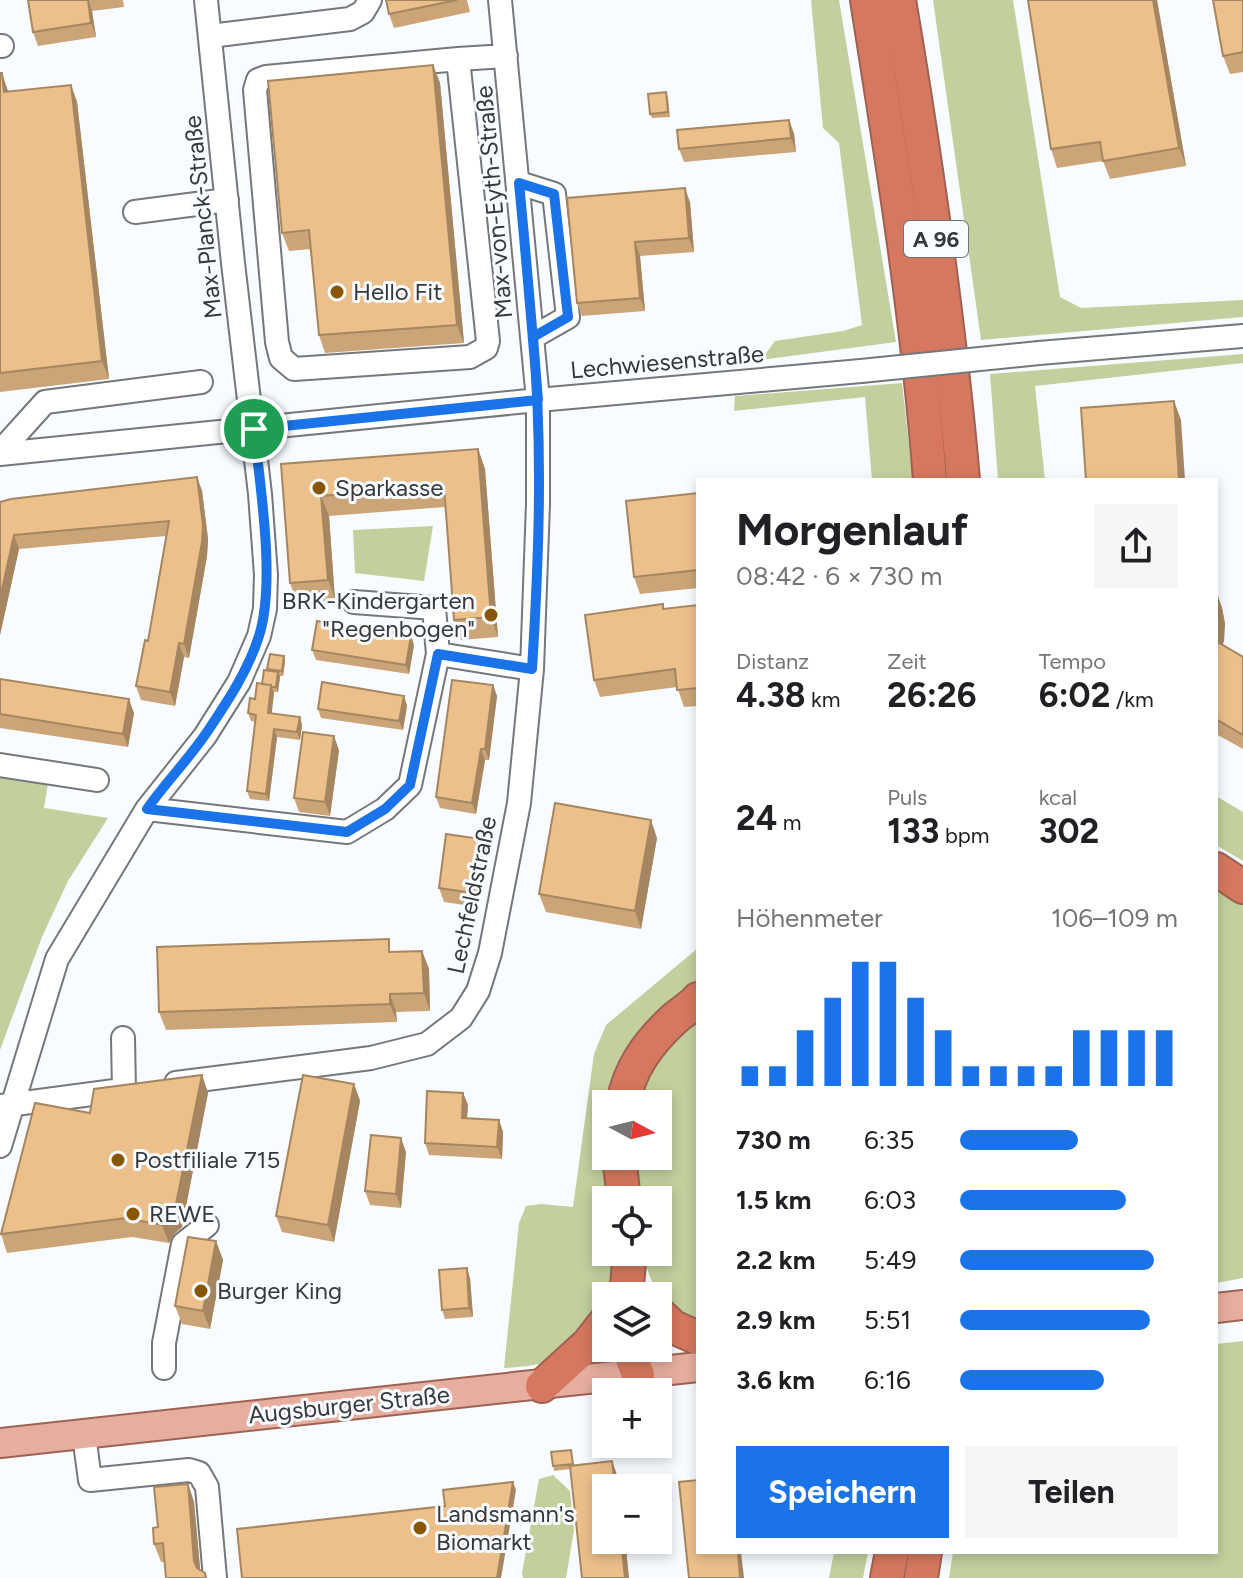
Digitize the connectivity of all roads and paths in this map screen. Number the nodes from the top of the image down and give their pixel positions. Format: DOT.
graph roads {
  1 [pos="206,0"];
  2 [pos="370,0"];
  3 [pos="500,0"];
  4 [pos="867,0"];
  5 [pos="899,0"];
  6 [pos="210,36"];
  7 [pos="506,56"];
  8 [pos="458,59"];
  9 [pos="519,183"];
  10 [pos="227,200"];
  11 [pos="135,212"];
  12 [pos="269,261"];
  13 [pos="233,263"];
  14 [pos="1243,336"];
  15 [pos="533,337"];
  16 [pos="201,382"];
  17 [pos="538,400"];
  18 [pos="254,429"];
  19 [pos="0,453"];
  20 [pos="930,478"];
  21 [pos="963,478"];
  22 [pos="354,602"];
  23 [pos="438,654"];
  24 [pos="532,669"];
  25 [pos="0,765"];
  26 [pos="97,780"];
  27 [pos="147,809"];
  28 [pos="696,1003"];
  29 [pos="123,1038"];
  30 [pos="139,1088"];
  31 [pos="626,1090"];
  32 [pos="6,1106"];
  33 [pos="0,1146"];
  34 [pos="207,1225"];
  35 [pos="1243,1305"];
  36 [pos="1218,1308"];
  37 [pos="672,1326"];
  38 [pos="696,1337"];
  39 [pos="592,1339"];
  40 [pos="639,1366"];
  41 [pos="696,1367"];
  42 [pos="164,1368"];
  43 [pos="542,1386"];
  44 [pos="84,1435"];
  45 [pos="0,1443"];
  46 [pos="892,1554"];
  47 [pos="925,1554"];
  48 [pos="215,1578"];
  49 [pos="887,1578"];
  50 [pos="921,1578"];
  1 -- 6 [label="street, Max-Planck-Straße"];
  2 -- 6 [label="street"];
  3 -- 7 [label="street, Max-von-Eyth-Straße"];
  4 -- 20 [label="highway, A 96"];
  5 -- 21 [label="highway, A 96"];
  6 -- 10 [label="street, Max-Planck-Straße"];
  7 -- 8 [label="street"];
  7 -- 9 [label="street, Max-von-Eyth-Straße"];
  8 -- 12 [label="street"];
  8 -- 12 [label="street"];
  9 -- 15 [label="street, Max-von-Eyth-Straße"];
  9 -- 15 [label="street"];
  10 -- 11 [label="street"];
  10 -- 13 [label="street, Max-Planck-Straße"];
  12 -- 13 [label="street"];
  13 -- 18 [label="street, Max-Planck-Straße"];
  14 -- 17 [label="street, Lechwiesenstraße, bridge"];
  15 -- 17 [label="street, Max-von-Eyth-Straße"];
  16 -- 19 [label="street"];
  17 -- 18 [label="street, Lechwiesenstraße"];
  17 -- 24 [label="street, Lechfeldstraße"];
  18 -- 19 [label="street, Lechwiesenstraße"];
  18 -- 27 [label="street, Max-Planck-Straße"];
  22 -- 23 [label="street"];
  23 -- 24 [label="street"];
  23 -- 27 [label="street"];
  24 -- 30 [label="street, Lechfeldstraße"];
  25 -- 26 [label="street"];
  27 -- 32 [label="street, Max-Planck-Straße"];
  28 -- 31 [label="highway"];
  29 -- 30 [label="street"];
  30 -- 32 [label="street, Lechfeldstraße"];
  32 -- 33 [label="street, Max-Planck-Straße"];
  34 -- 42 [label="street"];
  35 -- 36 [label="main road"];
  37 -- 38 [label="highway"];
  39 -- 43 [label="highway"];
  40 -- 41 [label="main road, Augsburger Straße"];
  40 -- 43 [label="main road, Augsburger Straße"];
  43 -- 44 [label="main road, Augsburger Straße"];
  44 -- 45 [label="main road, Augsburger Straße"];
  44 -- 48 [label="street"];
  46 -- 49 [label="highway"];
  47 -- 50 [label="highway"];
}
